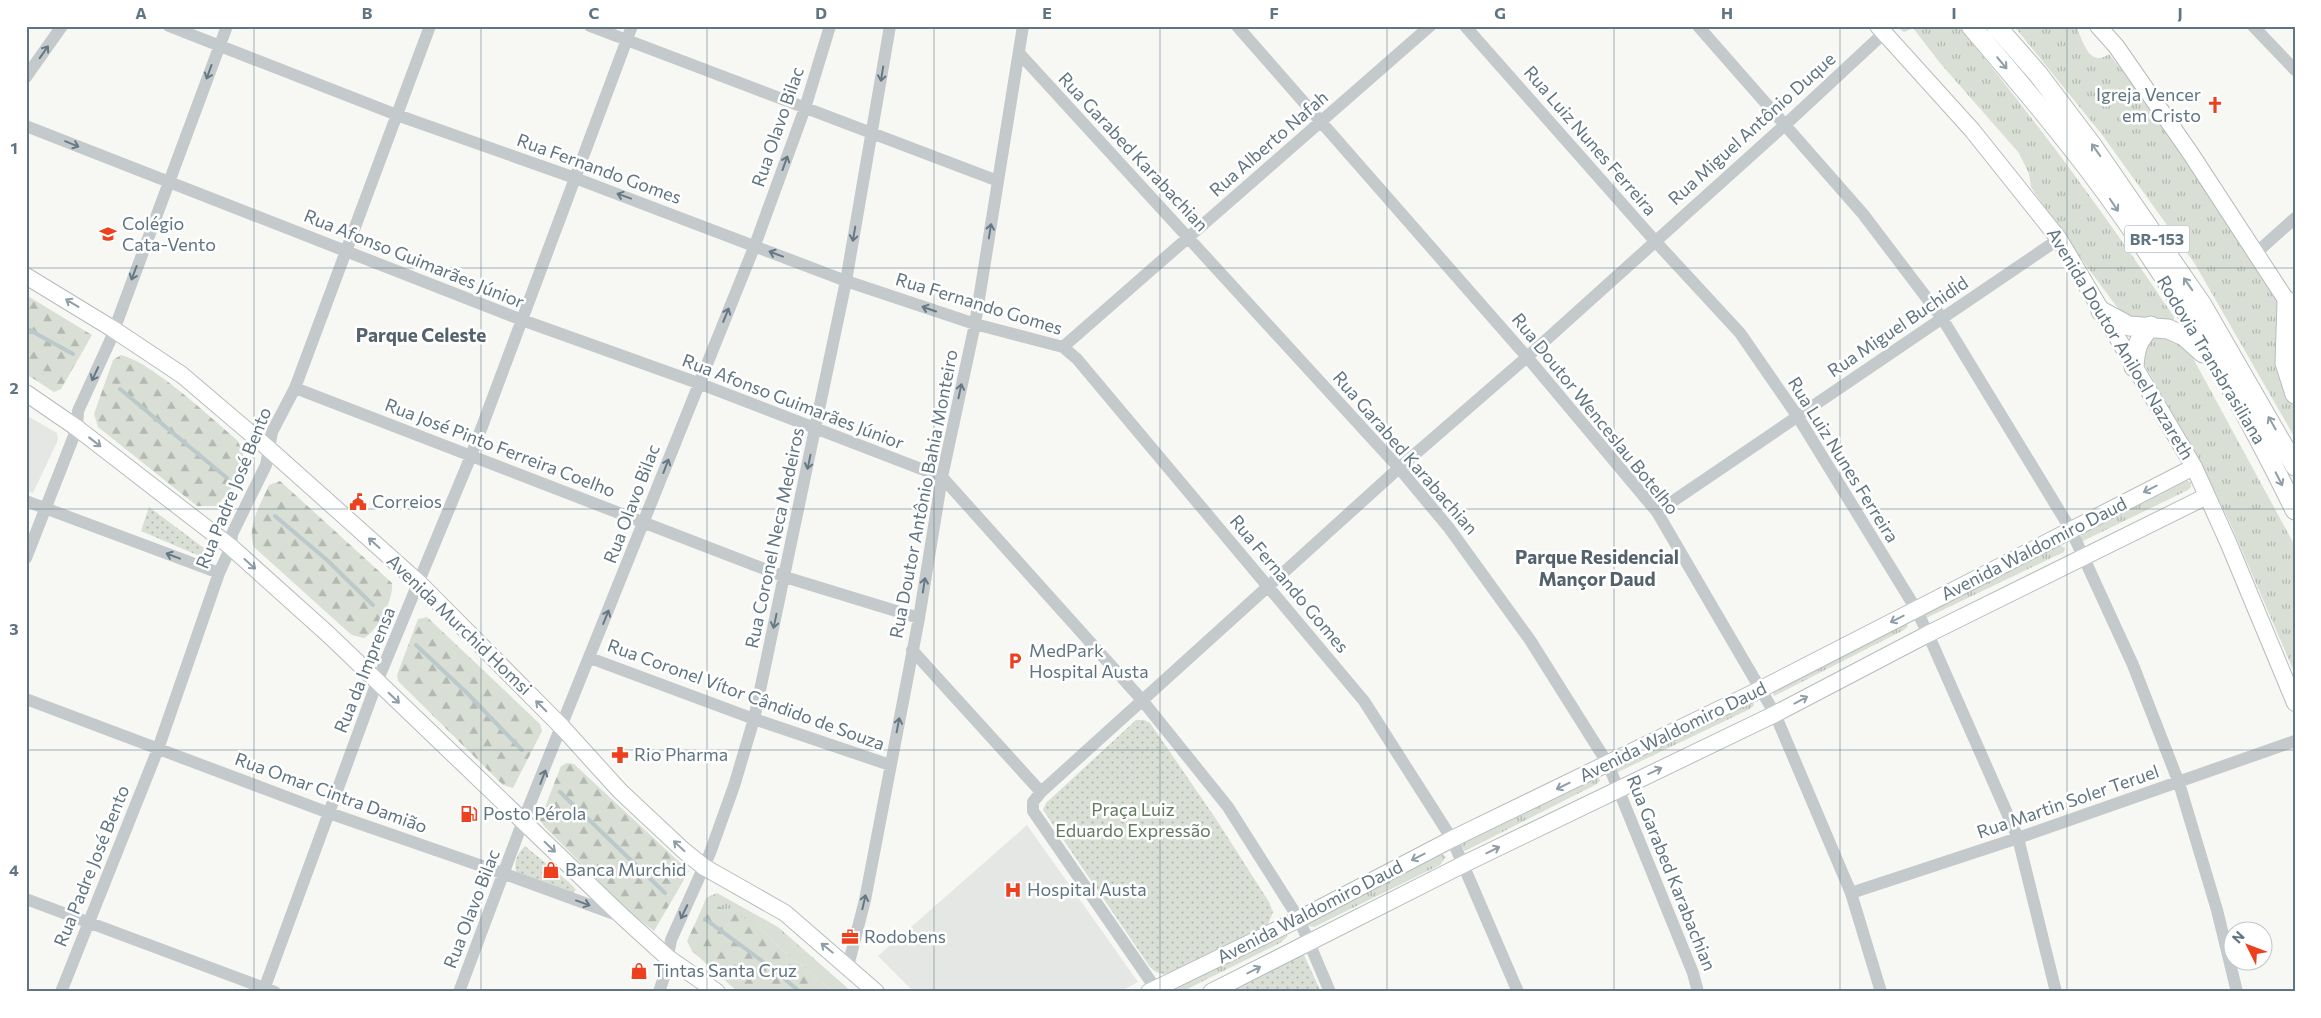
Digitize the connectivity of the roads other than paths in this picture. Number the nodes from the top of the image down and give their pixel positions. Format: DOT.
graph roads {
  1 [pos="62,26"];
  2 [pos="169,26"];
  3 [pos="227,26"];
  4 [pos="430,26"];
  5 [pos="590,26"];
  6 [pos="632,26"];
  7 [pos="830,26"];
  8 [pos="890,26"];
  9 [pos="1024,26"];
  10 [pos="1237,26"];
  11 [pos="1430,26"];
  12 [pos="1465,26"];
  13 [pos="1698,26"];
  14 [pos="1971,26"];
  15 [pos="1996,26"];
  16 [pos="2098,26"];
  17 [pos="2253,26"];
  18 [pos="1881,30"];
  19 [pos="627,39"];
  20 [pos="219,44"];
  21 [pos="1019,53"];
  22 [pos="2295,70"];
  23 [pos="26,77"];
  24 [pos="805,108"];
  25 [pos="397,115"];
  26 [pos="1321,122"];
  27 [pos="1786,124"];
  28 [pos="26,126"];
  29 [pos="872,134"];
  30 [pos="575,178"];
  31 [pos="998,181"];
  32 [pos="169,183"];
  33 [pos="2295,218"];
  34 [pos="1188,238"];
  35 [pos="2059,239"];
  36 [pos="1655,241"];
  37 [pos="754,245"];
  38 [pos="346,250"];
  39 [pos="2256,253"];
  40 [pos="26,276"];
  41 [pos="846,281"];
  42 [pos="2291,308"];
  43 [pos="2101,311"];
  44 [pos="1942,318"];
  45 [pos="522,320"];
  46 [pos="975,324"];
  47 [pos="2151,326"];
  48 [pos="113,329"];
  49 [pos="1063,347"];
  50 [pos="1527,356"];
  51 [pos="2213,360"];
  52 [pos="2291,364"];
  53 [pos="2134,367"];
  54 [pos="698,383"];
  55 [pos="295,388"];
  56 [pos="26,393"];
  57 [pos="2295,394"];
  58 [pos="1798,417"];
  59 [pos="77,428"];
  60 [pos="816,430"];
  61 [pos="269,449"];
  62 [pos="472,456"];
  63 [pos="2295,466"];
  64 [pos="2194,467"];
  65 [pos="1399,468"];
  66 [pos="942,477"];
  67 [pos="2207,496"];
  68 [pos="26,501"];
  69 [pos="44,508"];
  70 [pos="2295,510"];
  71 [pos="1657,512"];
  72 [pos="644,522"];
  73 [pos="2071,530"];
  74 [pos="232,547"];
  75 [pos="2083,557"];
  76 [pos="26,558"];
  77 [pos="219,573"];
  78 [pos="785,577"];
  79 [pos="419,583"];
  80 [pos="1269,588"];
  81 [pos="1916,609"];
  82 [pos="918,618"];
  83 [pos="1928,634"];
  84 [pos="912,650"];
  85 [pos="590,658"];
  86 [pos="377,682"];
  87 [pos="1761,689"];
  88 [pos="26,699"];
  89 [pos="1142,700"];
  90 [pos="2295,703"];
  91 [pos="1775,714"];
  92 [pos="754,719"];
  93 [pos="562,727"];
  94 [pos="2295,741"];
  95 [pos="158,749"];
  96 [pos="1608,764"];
  97 [pos="890,766"];
  98 [pos="2179,783"];
  99 [pos="1620,788"];
  100 [pos="1041,792"];
  101 [pos="330,813"];
  102 [pos="523,821"];
  103 [pos="2018,838"];
  104 [pos="1452,839"];
  105 [pos="1464,864"];
  106 [pos="704,867"];
  107 [pos="505,874"];
  108 [pos="1851,893"];
  109 [pos="26,898"];
  110 [pos="624,918"];
  111 [pos="1299,919"];
  112 [pos="89,922"];
  113 [pos="1309,942"];
  114 [pos="667,957"];
  115 [pos="848,966"];
  116 [pos="267,991"];
  117 [pos="1154,991"];
  118 [pos="61,992"];
  119 [pos="459,992"];
  120 [pos="659,992"];
  121 [pos="716,992"];
  122 [pos="876,992"];
  123 [pos="1211,992"];
  124 [pos="1330,992"];
  125 [pos="1518,992"];
  126 [pos="1698,992"];
  127 [pos="1881,992"];
  128 [pos="2056,992"];
  129 [pos="2237,992"];
  23 -- 1 [label="street, one-way"];
  2 -- 20 [label="street, Rua Fernando Gomes"];
  3 -- 20 [label="street"];
  4 -- 25 [label="street, Rua Padre José Bento"];
  5 -- 19 [label="street"];
  6 -- 19 [label="street, Rua da Imprensa"];
  7 -- 24 [label="street, Rua Olavo Bilac"];
  8 -- 29 [label="street, Rua Coronel Neca Medeiros, one-way"];
  9 -- 21 [label="street, Rua Doutor Antônio Bahia Monteiro"];
  10 -- 26 [label="street, Rua Doutor Wenceslau Botelho"];
  11 -- 26 [label="street, Rua Alberto Nafah"];
  12 -- 36 [label="street, Rua Luiz Nunes Ferreira"];
  13 -- 27 [label="street"];
  14 -- 51 [label="highway, Rodovia Transbrasiliana / BR-153, one-way"];
  63 -- 15 [label="highway, Rodovia Transbrasiliana / BR-153, one-way"];
  16 -- 39 [label="main road"];
  17 -- 22 [label="street"];
  18 -- 27 [label="street, Rua Miguel Antônio Duque"];
  18 -- 35 [label="main road, Avenida Doutor Aniloel Nazareth"];
  19 -- 24 [label="street"];
  19 -- 30 [label="street, Rua da Imprensa"];
  20 -- 25 [label="street, Rua Fernando Gomes"];
  20 -- 32 [label="street, one-way"];
  21 -- 31 [label="street, Rua Doutor Antônio Bahia Monteiro"];
  21 -- 34 [label="street, Rua Garabed Karabachian"];
  24 -- 29 [label="street"];
  37 -- 24 [label="street, Rua Olavo Bilac, one-way"];
  25 -- 30 [label="street, Rua Fernando Gomes"];
  25 -- 38 [label="street, Rua Padre José Bento"];
  26 -- 34 [label="street, Rua Alberto Nafah"];
  26 -- 50 [label="street, Rua Doutor Wenceslau Botelho"];
  27 -- 36 [label="street, Rua Miguel Antônio Duque"];
  27 -- 44 [label="street"];
  28 -- 32 [label="street, Rua Afonso Guimarães Júnior, one-way"];
  29 -- 31 [label="street"];
  29 -- 41 [label="street, Rua Coronel Neca Medeiros, one-way"];
  37 -- 30 [label="street, Rua Fernando Gomes, one-way"];
  30 -- 45 [label="street, Rua da Imprensa"];
  46 -- 31 [label="street, Rua Doutor Antônio Bahia Monteiro, one-way"];
  32 -- 38 [label="street, Rua Afonso Guimarães Júnior"];
  32 -- 48 [label="street, one-way"];
  33 -- 39 [label="street"];
  34 -- 49 [label="street, Rua Alberto Nafah"];
  34 -- 65 [label="street, Rua Garabed Karabachian"];
  35 -- 43 [label="main road, Avenida Doutor Aniloel Nazareth"];
  35 -- 44 [label="street, Rua Miguel Buchidid"];
  36 -- 50 [label="street, Rua Miguel Antônio Duque"];
  36 -- 58 [label="street, Rua Luiz Nunes Ferreira"];
  41 -- 37 [label="street, Rua Fernando Gomes, one-way"];
  54 -- 37 [label="street, Rua Olavo Bilac, one-way"];
  38 -- 45 [label="street, Rua Afonso Guimarães Júnior"];
  38 -- 55 [label="street, Rua Padre José Bento"];
  39 -- 42 [label="main road"];
  48 -- 40 [label="main road, Avenida Murchid Homsi, one-way"];
  46 -- 41 [label="street, Rua Fernando Gomes, one-way"];
  41 -- 60 [label="street, Rua Coronel Neca Medeiros"];
  42 -- 52 [label="highway"];
  43 -- 47 [label="highway"];
  43 -- 53 [label="main road, Avenida Doutor Aniloel Nazareth"];
  44 -- 58 [label="street, Rua Miguel Buchidid"];
  44 -- 73 [label="street"];
  45 -- 54 [label="street, Rua Afonso Guimarães Júnior"];
  45 -- 62 [label="street, Rua da Imprensa"];
  46 -- 49 [label="street, Rua Fernando Gomes"];
  66 -- 46 [label="street, Rua Doutor Antônio Bahia Monteiro, one-way"];
  47 -- 51 [label="highway"];
  47 -- 53 [label="highway"];
  48 -- 59 [label="street, one-way"];
  48 -- 61 [label="main road, Avenida Murchid Homsi"];
  49 -- 80 [label="street, Rua Fernando Gomes"];
  50 -- 65 [label="street, Rua Miguel Antônio Duque"];
  50 -- 71 [label="street, Rua Doutor Wenceslau Botelho"];
  51 -- 70 [label="highway, Rodovia Transbrasiliana / BR-153, one-way"];
  52 -- 57 [label="highway"];
  53 -- 64 [label="main road, Avenida Doutor Aniloel Nazareth"];
  54 -- 60 [label="street, Rua Afonso Guimarães Júnior"];
  72 -- 54 [label="street, Rua Olavo Bilac, one-way"];
  55 -- 61 [label="street, Rua Padre José Bento"];
  55 -- 62 [label="street, Rua José Pinto Ferreira Coelho"];
  56 -- 59 [label="main road"];
  58 -- 71 [label="street, Rua Miguel Buchidid"];
  58 -- 81 [label="street, Rua Luiz Nunes Ferreira"];
  59 -- 69 [label="street"];
  59 -- 74 [label="main road, one-way"];
  60 -- 66 [label="street, Rua Afonso Guimarães Júnior"];
  60 -- 78 [label="street, Rua Coronel Neca Medeiros, one-way"];
  61 -- 74 [label="street, Rua Padre José Bento"];
  79 -- 61 [label="main road, Avenida Murchid Homsi, one-way"];
  62 -- 72 [label="street, Rua José Pinto Ferreira Coelho"];
  62 -- 79 [label="street, Rua da Imprensa"];
  64 -- 67 [label="main road, Avenida Doutor Aniloel Nazareth"];
  64 -- 73 [label="main road, Avenida Waldomiro Daud, one-way"];
  65 -- 80 [label="street, Rua Miguel Antônio Duque"];
  65 -- 96 [label="street, Rua Garabed Karabachian"];
  82 -- 66 [label="street, Rua Doutor Antônio Bahia Monteiro, one-way"];
  66 -- 89 [label="street, Rua Afonso Guimarães Júnior"];
  67 -- 75 [label="main road, Avenida Waldomiro Daud"];
  67 -- 90 [label="main road, Avenida Doutor Aniloel Nazareth"];
  68 -- 69 [label="street"];
  69 -- 76 [label="street"];
  77 -- 69 [label="street, one-way"];
  71 -- 87 [label="street, Rua Doutor Wenceslau Botelho"];
  72 -- 78 [label="street, Rua José Pinto Ferreira Coelho"];
  85 -- 72 [label="street, Rua Olavo Bilac, one-way"];
  73 -- 75 [label="street"];
  73 -- 81 [label="main road, Avenida Waldomiro Daud"];
  74 -- 77 [label="street, Rua Padre José Bento"];
  74 -- 86 [label="main road, one-way"];
  75 -- 83 [label="main road, Avenida Waldomiro Daud"];
  75 -- 98 [label="street"];
  77 -- 95 [label="street, Rua Padre José Bento"];
  78 -- 82 [label="street, Rua José Pinto Ferreira Coelho"];
  78 -- 92 [label="street, Rua Coronel Neca Medeiros, one-way"];
  79 -- 86 [label="street, Rua da Imprensa"];
  93 -- 79 [label="main road, Avenida Murchid Homsi, one-way"];
  80 -- 89 [label="street, Rua Miguel Antônio Duque"];
  80 -- 104 [label="street, Rua Fernando Gomes"];
  81 -- 83 [label="street, Rua Luiz Nunes Ferreira"];
  81 -- 87 [label="main road, Avenida Waldomiro Daud, one-way"];
  82 -- 84 [label="street, Rua Doutor Antônio Bahia Monteiro"];
  91 -- 83 [label="main road, Avenida Waldomiro Daud, one-way"];
  83 -- 103 [label="street, Rua Luiz Nunes Ferreira"];
  97 -- 84 [label="street, Rua Doutor Antônio Bahia Monteiro, one-way"];
  84 -- 100 [label="street"];
  85 -- 92 [label="street, Rua Coronel Vítor Cândido de Souza"];
  85 -- 93 [label="street, Rua Olavo Bilac"];
  86 -- 101 [label="street, Rua da Imprensa"];
  86 -- 102 [label="main road, one-way"];
  87 -- 91 [label="street, Rua Doutor Wenceslau Botelho"];
  87 -- 96 [label="main road, Avenida Waldomiro Daud"];
  88 -- 95 [label="street, Rua Omar Cintra Damião"];
  89 -- 100 [label="street, Rua Miguel Antônio Duque"];
  89 -- 111 [label="street, Rua Afonso Guimarães Júnior"];
  99 -- 91 [label="main road, Avenida Waldomiro Daud, one-way"];
  91 -- 108 [label="street, Rua Doutor Wenceslau Botelho"];
  92 -- 97 [label="street, Rua Coronel Vítor Cândido de Souza"];
  92 -- 106 [label="street, Rua Coronel Neca Medeiros"];
  102 -- 93 [label="street, Rua Olavo Bilac, one-way"];
  106 -- 93 [label="main road, Avenida Murchid Homsi, one-way"];
  94 -- 98 [label="street, Rua Martin Soler Teruel"];
  95 -- 101 [label="street, Rua Omar Cintra Damião"];
  95 -- 112 [label="street, Rua Padre José Bento"];
  96 -- 99 [label="street, Rua Garabed Karabachian"];
  96 -- 104 [label="main road, Avenida Waldomiro Daud, one-way"];
  115 -- 97 [label="street, Rua Doutor Antônio Bahia Monteiro, one-way"];
  98 -- 103 [label="street, Rua Martin Soler Teruel"];
  98 -- 129 [label="street"];
  105 -- 99 [label="main road, Avenida Waldomiro Daud, one-way"];
  99 -- 126 [label="street, Rua Garabed Karabachian"];
  100 -- 117 [label="street"];
  101 -- 107 [label="street, Rua Omar Cintra Damião"];
  101 -- 116 [label="street, Rua da Imprensa"];
  102 -- 107 [label="street, Rua Olavo Bilac"];
  102 -- 110 [label="main road, one-way"];
  103 -- 108 [label="street, Rua Martin Soler Teruel"];
  103 -- 128 [label="street, Rua Luiz Nunes Ferreira"];
  104 -- 105 [label="street, Rua Fernando Gomes"];
  104 -- 111 [label="main road, Avenida Waldomiro Daud, one-way"];
  105 -- 113 [label="main road, Avenida Waldomiro Daud"];
  105 -- 125 [label="street, Rua Fernando Gomes"];
  106 -- 114 [label="street, Rua Coronel Neca Medeiros, one-way"];
  115 -- 106 [label="main road, Avenida Murchid Homsi, one-way"];
  107 -- 110 [label="street, Rua Omar Cintra Damião, one-way"];
  107 -- 119 [label="street, Rua Olavo Bilac"];
  108 -- 127 [label="street, Rua Doutor Wenceslau Botelho"];
  109 -- 112 [label="street"];
  110 -- 114 [label="main road"];
  111 -- 113 [label="street, Rua Afonso Guimarães Júnior"];
  111 -- 117 [label="main road, Avenida Waldomiro Daud"];
  112 -- 116 [label="street"];
  112 -- 118 [label="street, Rua Padre José Bento"];
  123 -- 113 [label="main road, Avenida Waldomiro Daud, one-way"];
  113 -- 124 [label="street, Rua Afonso Guimarães Júnior"];
  114 -- 120 [label="street, Rua Coronel Neca Medeiros"];
  114 -- 121 [label="main road"];
  115 -- 122 [label="main road, Avenida Murchid Homsi"];
}
